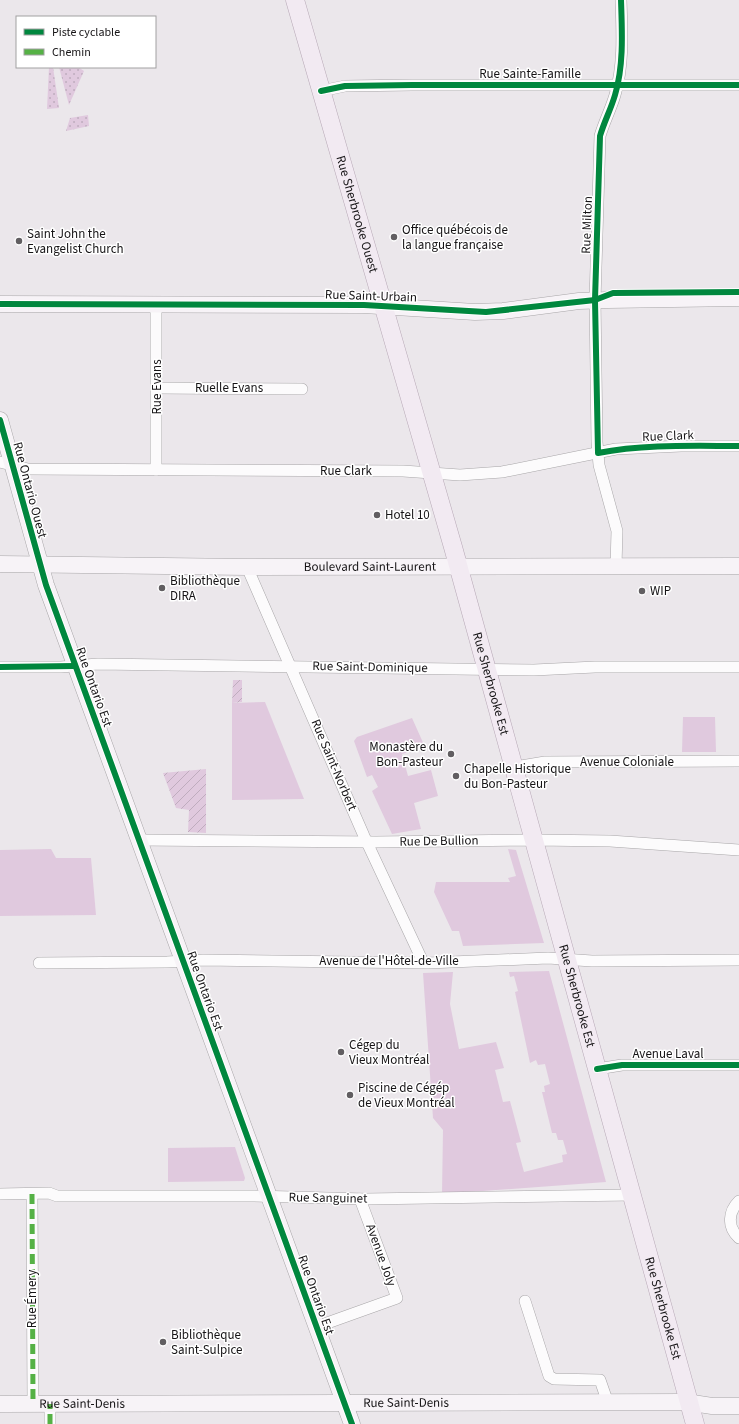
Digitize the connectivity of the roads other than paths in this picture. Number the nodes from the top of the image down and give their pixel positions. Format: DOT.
graph roads {
  1 [pos="295,0"];
  2 [pos="621,0"];
  3 [pos="739,85"];
  4 [pos="618,86"];
  5 [pos="321,91"];
  6 [pos="739,298"];
  7 [pos="595,300"];
  8 [pos="0,304"];
  9 [pos="156,304"];
  10 [pos="383,307"];
  11 [pos="157,388"];
  12 [pos="302,389"];
  13 [pos="0,420"];
  14 [pos="739,446"];
  15 [pos="598,453"];
  16 [pos="6,463"];
  17 [pos="156,470"];
  18 [pos="432,473"];
  19 [pos="0,564"];
  20 [pos="39,565"];
  21 [pos="616,566"];
  22 [pos="739,566"];
  23 [pos="247,567"];
  24 [pos="458,567"];
  25 [pos="75,666"];
  26 [pos="0,667"];
  27 [pos="291,667"];
  28 [pos="739,667"];
  29 [pos="487,668"];
  30 [pos="739,761"];
  31 [pos="515,767"];
  32 [pos="138,840"];
  33 [pos="535,840"];
  34 [pos="367,842"];
  35 [pos="739,850"];
  36 [pos="568,959"];
  37 [pos="739,960"];
  38 [pos="183,961"];
  39 [pos="423,962"];
  40 [pos="40,963"];
  41 [pos="739,1065"];
  42 [pos="597,1069"];
  43 [pos="0,1194"];
  44 [pos="32,1194"];
  45 [pos="632,1195"];
  46 [pos="268,1196"];
  47 [pos="360,1199"];
  48 [pos="739,1201"];
  49 [pos="739,1238"];
  50 [pos="525,1301"];
  51 [pos="316,1327"];
  52 [pos="689,1402"];
  53 [pos="608,1403"];
  54 [pos="0,1404"];
  55 [pos="33,1404"];
  56 [pos="50,1404"];
  57 [pos="344,1404"];
  58 [pos="739,1406"];
  59 [pos="50,1424"];
  60 [pos="352,1424"];
  61 [pos="695,1424"];
  1 -- 5 [label="main road, Rue Sherbrooke Ouest"];
  2 -- 4 [label="street, Rue Milton"];
  3 -- 4 [label="street, Rue Sainte-Famille"];
  4 -- 5 [label="street, Rue Sainte-Famille"];
  4 -- 7 [label="street, Rue Milton"];
  5 -- 10 [label="main road, Rue Sherbrooke Ouest"];
  6 -- 7 [label="main road, Rue Saint-Urbain"];
  7 -- 10 [label="main road, Rue Saint-Urbain"];
  7 -- 15 [label="street, Rue Milton"];
  8 -- 9 [label="main road, Rue Saint-Urbain"];
  9 -- 10 [label="main road, Rue Saint-Urbain"];
  9 -- 11 [label="street, Rue Evans"];
  10 -- 18 [label="main road, Rue Sherbrooke Ouest"];
  11 -- 12 [label="street, Ruelle Evans"];
  11 -- 17 [label="street, Rue Evans"];
  13 -- 16 [label="main road, Rue Ontario Ouest"];
  14 -- 15 [label="street, Rue Clark"];
  15 -- 18 [label="street, Rue Clark"];
  15 -- 21 [label="street, Rue Milton"];
  16 -- 17 [label="street, Rue Clark"];
  16 -- 20 [label="main road, Rue Ontario Ouest"];
  17 -- 18 [label="street, Rue Clark"];
  18 -- 24 [label="main road, Rue Sherbrooke Ouest"];
  19 -- 20 [label="main road, Boulevard Saint-Laurent"];
  20 -- 23 [label="main road, Boulevard Saint-Laurent"];
  20 -- 25 [label="main road, Rue Ontario Est"];
  21 -- 22 [label="main road, Boulevard Saint-Laurent"];
  21 -- 24 [label="main road, Boulevard Saint-Laurent"];
  23 -- 24 [label="main road, Boulevard Saint-Laurent"];
  23 -- 27 [label="street, Rue Saint-Norbert"];
  24 -- 29 [label="main road, Rue Sherbrooke Est"];
  25 -- 26 [label="street, Rue Saint-Dominique"];
  25 -- 27 [label="street, Rue Saint-Dominique"];
  25 -- 32 [label="main road, Rue Ontario Est"];
  27 -- 29 [label="street, Rue Saint-Dominique"];
  27 -- 34 [label="street, Rue Saint-Norbert"];
  28 -- 29 [label="street, Rue Saint-Dominique"];
  29 -- 31 [label="main road, Rue Sherbrooke Est"];
  30 -- 31 [label="street, Avenue Coloniale"];
  31 -- 33 [label="main road, Rue Sherbrooke Est"];
  32 -- 34 [label="street, Rue De Bullion"];
  32 -- 38 [label="main road, Rue Ontario Est"];
  33 -- 34 [label="street, Rue De Bullion"];
  33 -- 35 [label="street, Rue De Bullion"];
  33 -- 36 [label="main road, Rue Sherbrooke Est"];
  34 -- 39 [label="street, Rue Saint-Norbert"];
  36 -- 37 [label="street, Avenue de l'Hôtel-de-Ville"];
  36 -- 39 [label="street, Avenue de l'Hôtel-de-Ville"];
  36 -- 42 [label="main road, Rue Sherbrooke Est"];
  38 -- 39 [label="street, Avenue de l'Hôtel-de-Ville"];
  38 -- 40 [label="street, Avenue de l'Hôtel-de-Ville"];
  38 -- 46 [label="main road, Rue Ontario Est"];
  41 -- 42 [label="street, Avenue Laval"];
  42 -- 45 [label="main road, Rue Sherbrooke Est"];
  43 -- 44 [label="street, Rue Sanguinet"];
  44 -- 46 [label="street, Rue Sanguinet"];
  44 -- 55 [label="street, Rue Émery"];
  45 -- 47 [label="street, Rue Sanguinet"];
  45 -- 52 [label="main road, Rue Sherbrooke Est"];
  46 -- 47 [label="street, Rue Sanguinet"];
  46 -- 51 [label="main road, Rue Ontario Est"];
  47 -- 51 [label="street, Avenue Joly"];
  48 -- 49 [label="street"];
  50 -- 53 [label="street"];
  51 -- 57 [label="main road, Rue Ontario Est"];
  52 -- 53 [label="main road, Rue Saint-Denis"];
  52 -- 58 [label="main road, Rue Saint-Denis"];
  52 -- 61 [label="main road, Rue Sherbrooke Est"];
  53 -- 57 [label="main road, Rue Saint-Denis"];
  54 -- 55 [label="main road, Rue Saint-Denis"];
  55 -- 56 [label="main road, Rue Saint-Denis"];
  56 -- 57 [label="main road, Rue Saint-Denis"];
  56 -- 59 [label="street"];
  57 -- 60 [label="main road, Rue Ontario Est"];
}
